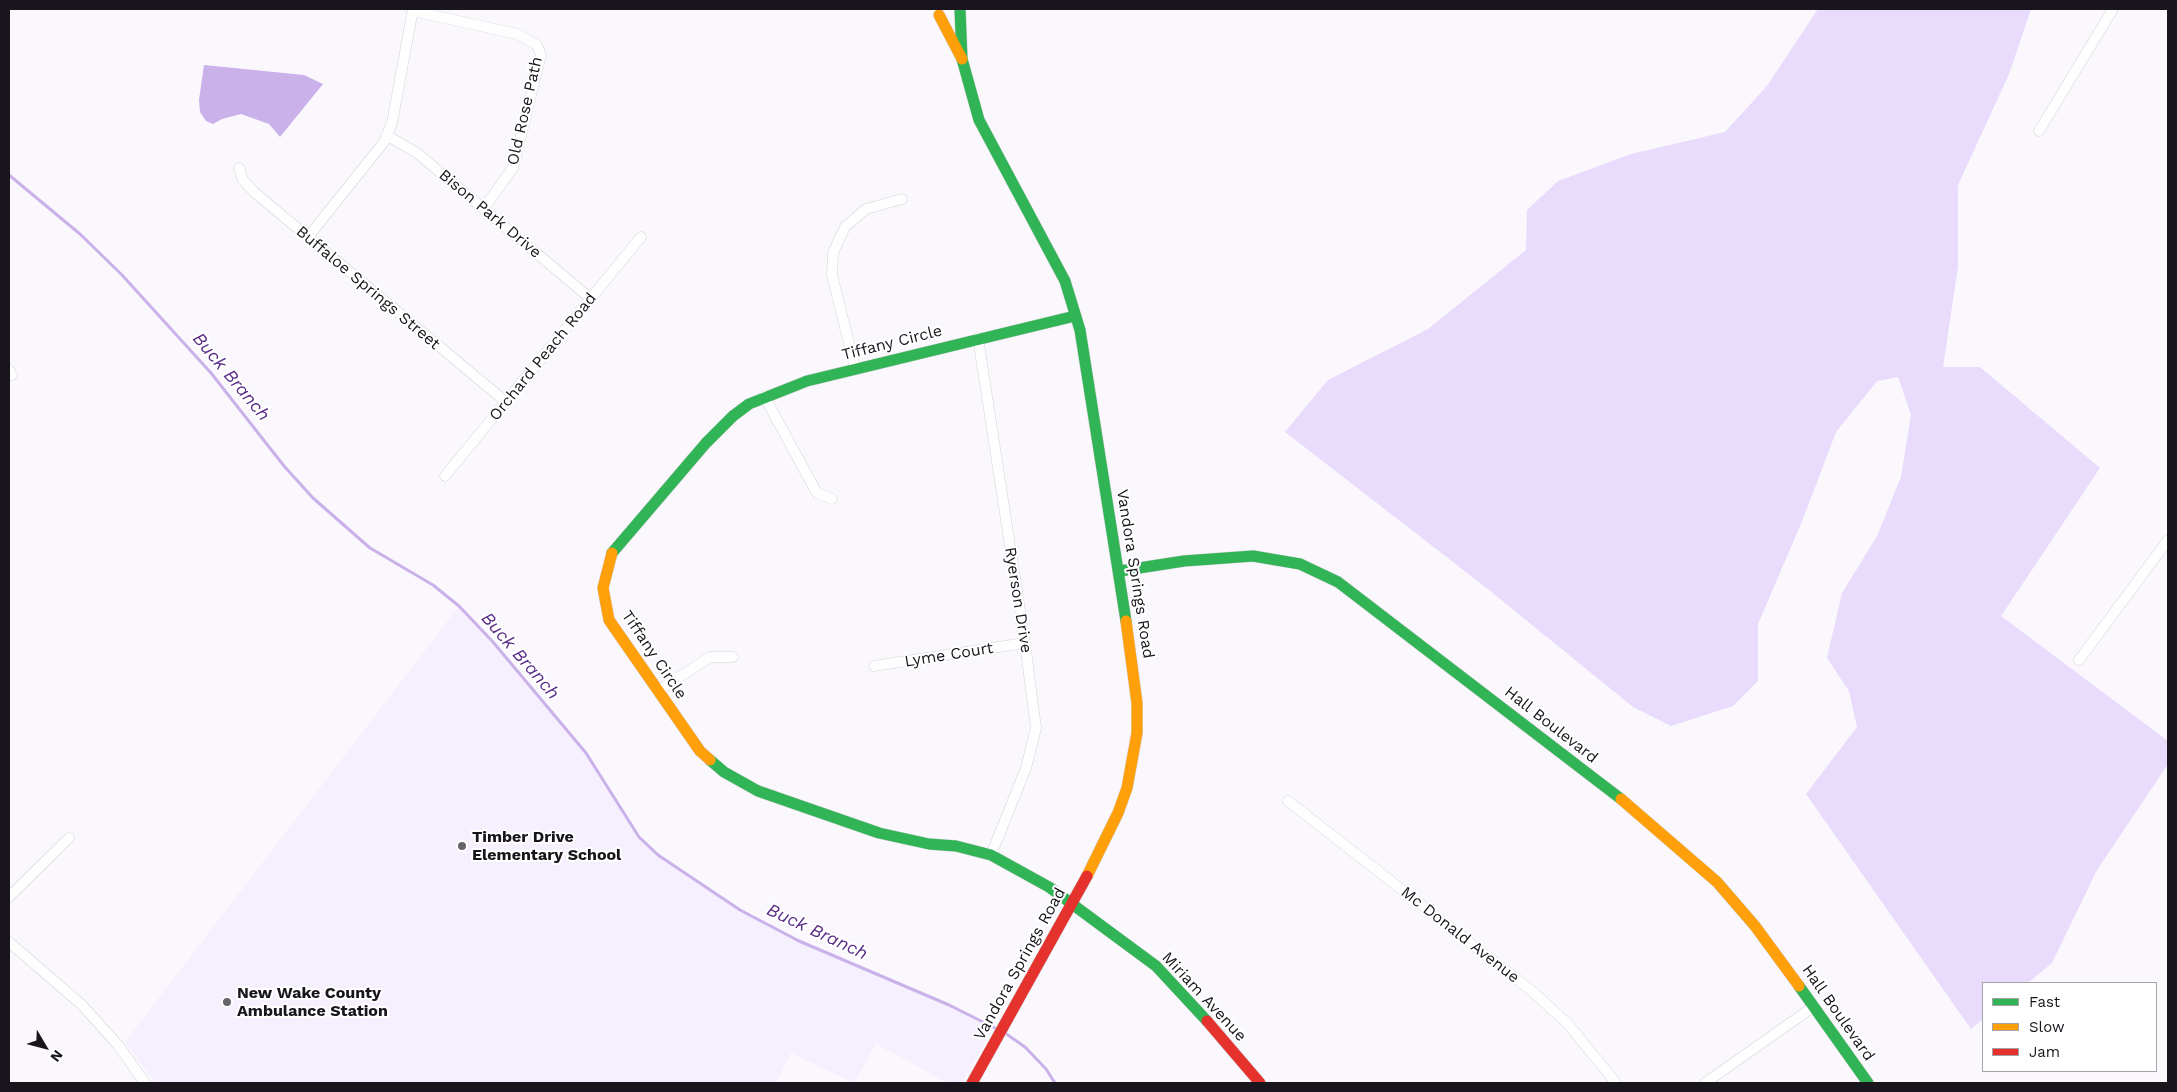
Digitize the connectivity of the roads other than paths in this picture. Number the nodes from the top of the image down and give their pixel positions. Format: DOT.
graph roads {
  1 [pos="927,9"];
  2 [pos="960,9"];
  3 [pos="2113,9"];
  4 [pos="413,10"];
  5 [pos="939,15"];
  6 [pos="962,59"];
  7 [pos="2039,131"];
  8 [pos="386,135"];
  9 [pos="239,168"];
  10 [pos="902,199"];
  11 [pos="484,208"];
  12 [pos="308,237"];
  13 [pos="641,237"];
  14 [pos="590,298"];
  15 [pos="1075,316"];
  16 [pos="978,338"];
  17 [pos="856,368"];
  18 [pos="764,396"];
  19 [pos="506,402"];
  20 [pos="445,476"];
  21 [pos="832,499"];
  22 [pos="2168,540"];
  23 [pos="1120,571"];
  24 [pos="1025,643"];
  25 [pos="733,657"];
  26 [pos="2079,660"];
  27 [pos="874,666"];
  28 [pos="658,691"];
  29 [pos="1288,801"];
  30 [pos="69,838"];
  31 [pos="991,855"];
  32 [pos="9,898"];
  33 [pos="1072,902"];
  34 [pos="9,942"];
  35 [pos="1813,1007"];
  36 [pos="145,1083"];
  37 [pos="972,1083"];
  38 [pos="1260,1083"];
  39 [pos="1616,1083"];
  40 [pos="1705,1083"];
  41 [pos="1868,1083"];
  1 -- 5 [label="street"];
  2 -- 5 [label="street"];
  2 -- 6 [label="street, Vandora Springs Road"];
  3 -- 7 [label="street"];
  4 -- 8 [label="street"];
  4 -- 11 [label="street, Old Rose Path"];
  5 -- 6 [label="street, Vandora Springs Road"];
  6 -- 15 [label="street, Vandora Springs Road"];
  8 -- 11 [label="street, Bison Park Drive"];
  8 -- 12 [label="street"];
  9 -- 12 [label="street, Buffaloe Springs Street"];
  10 -- 17 [label="street"];
  11 -- 14 [label="street, Bison Park Drive"];
  12 -- 19 [label="street, Buffaloe Springs Street"];
  13 -- 14 [label="street, Orchard Peach Road"];
  14 -- 19 [label="street, Orchard Peach Road"];
  15 -- 16 [label="street, Tiffany Circle"];
  15 -- 23 [label="street, Vandora Springs Road"];
  16 -- 17 [label="street, Tiffany Circle"];
  16 -- 24 [label="street, Ryerson Drive"];
  17 -- 18 [label="street, Tiffany Circle"];
  18 -- 21 [label="street"];
  18 -- 28 [label="street, Tiffany Circle"];
  19 -- 20 [label="street, Orchard Peach Road"];
  22 -- 26 [label="street"];
  23 -- 33 [label="street, Vandora Springs Road"];
  23 -- 35 [label="street, Hall Boulevard"];
  24 -- 27 [label="street, Lyme Court"];
  24 -- 31 [label="street, Ryerson Drive"];
  25 -- 28 [label="street"];
  28 -- 31 [label="street, Tiffany Circle"];
  29 -- 39 [label="street, Mc Donald Avenue"];
  30 -- 32 [label="street"];
  31 -- 33 [label="street, Tiffany Circle"];
  33 -- 37 [label="street, Vandora Springs Road"];
  33 -- 38 [label="street, Miriam Avenue"];
  34 -- 36 [label="street"];
  35 -- 40 [label="street"];
  35 -- 41 [label="street, Hall Boulevard"];
}
